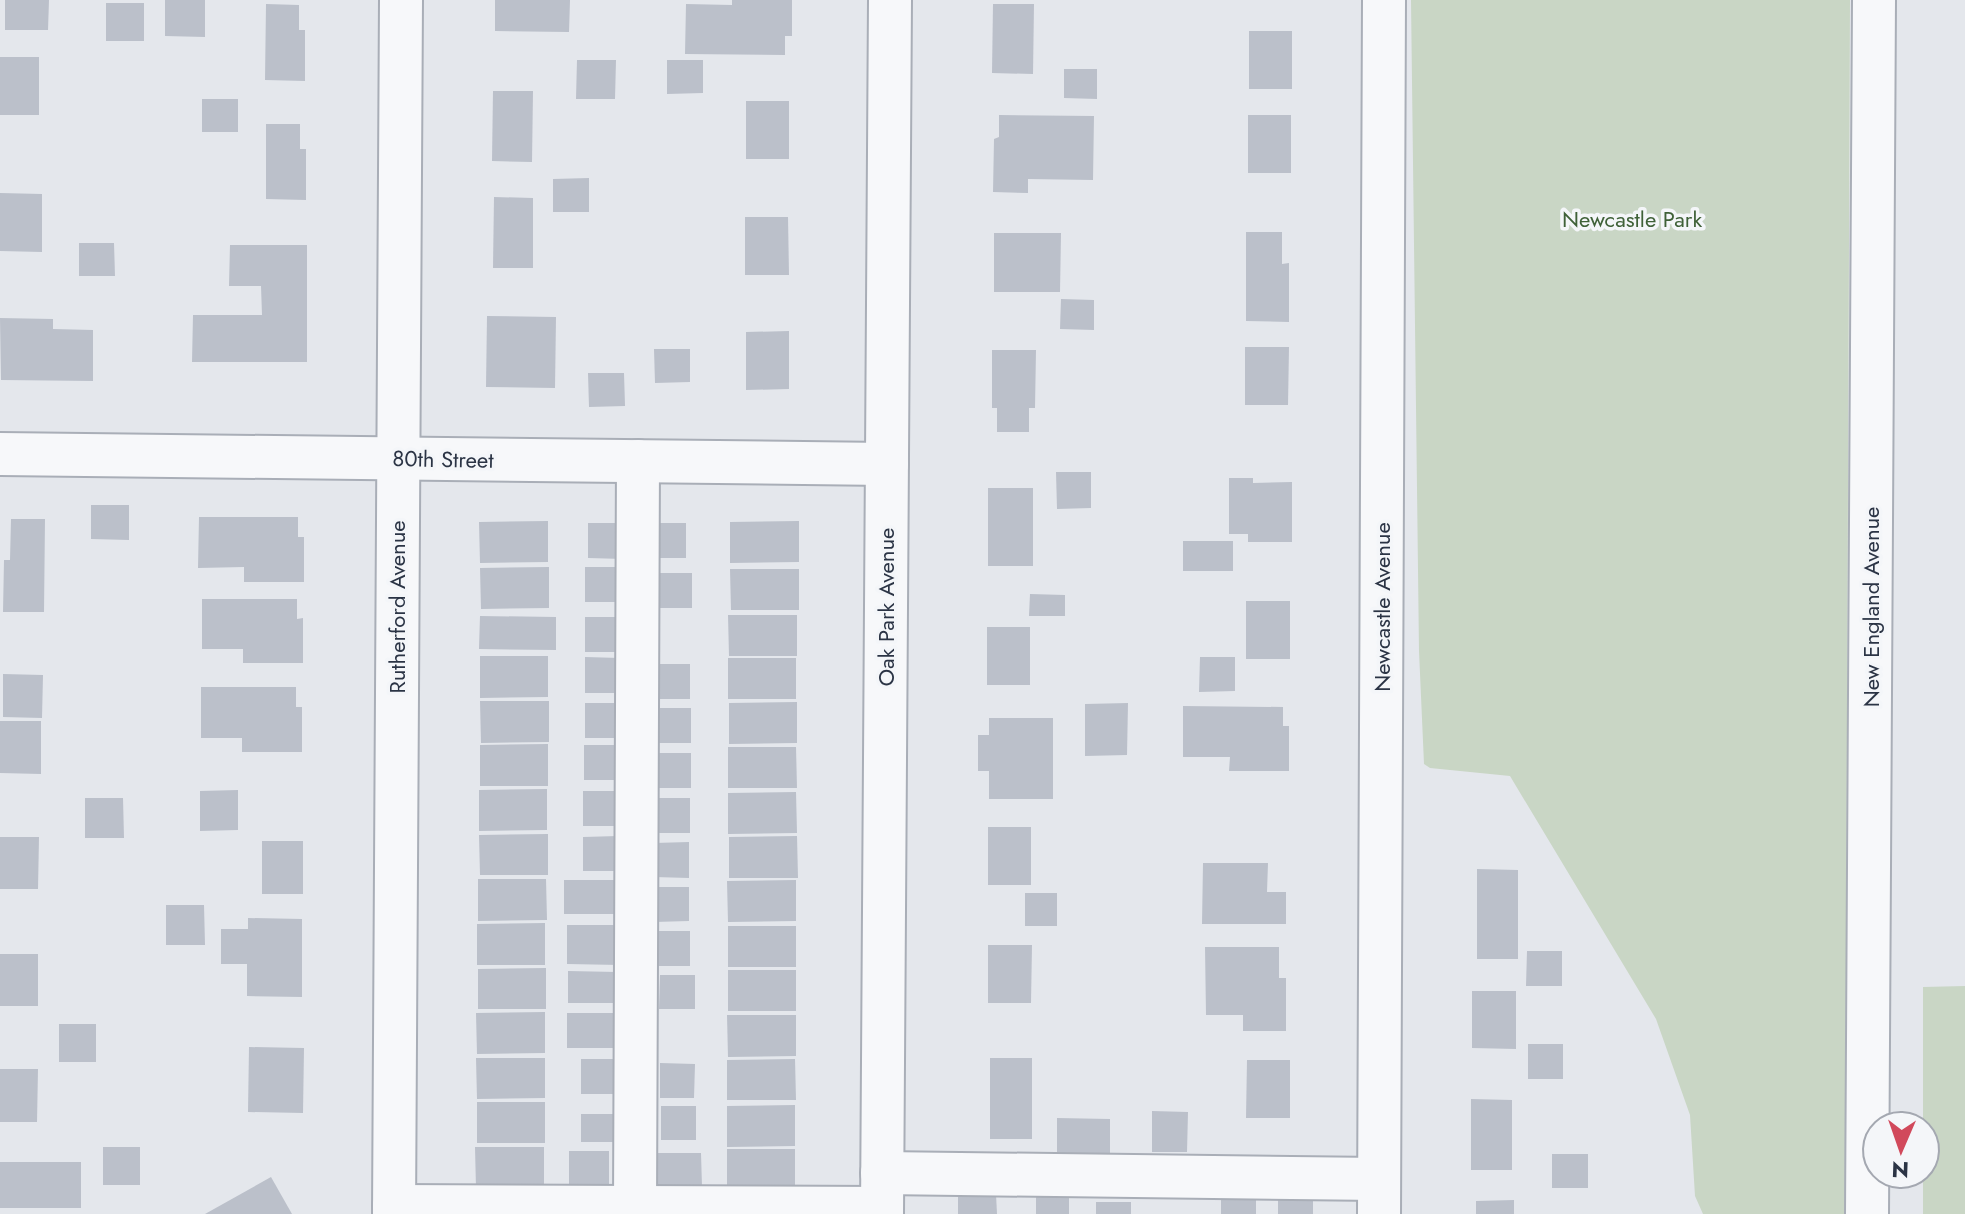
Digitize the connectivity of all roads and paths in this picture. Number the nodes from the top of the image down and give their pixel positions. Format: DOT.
graph roads {
  1 [pos="401,0"];
  2 [pos="890,0"];
  3 [pos="1384,0"];
  4 [pos="1874,0"];
  5 [pos="0,454"];
  6 [pos="398,459"];
  7 [pos="638,461"];
  8 [pos="887,464"];
  9 [pos="1379,1197"];
  10 [pos="882,1198"];
  11 [pos="635,1206"];
  12 [pos="394,1210"];
  13 [pos="1867,1214"];
  1 -- 6 [label="street, Rutherford Avenue"];
  2 -- 8 [label="street, Oak Park Avenue"];
  3 -- 9 [label="street, Newcastle Avenue"];
  4 -- 13 [label="street, New England Avenue"];
  5 -- 6 [label="street, 80th Street"];
  6 -- 7 [label="street, 80th Street"];
  6 -- 12 [label="street, Rutherford Avenue"];
  7 -- 8 [label="street, 80th Street"];
  7 -- 11 [label="street"];
  8 -- 10 [label="street, Oak Park Avenue"];
  9 -- 10 [label="street"];
  10 -- 11 [label="street"];
  11 -- 12 [label="street"];
}
